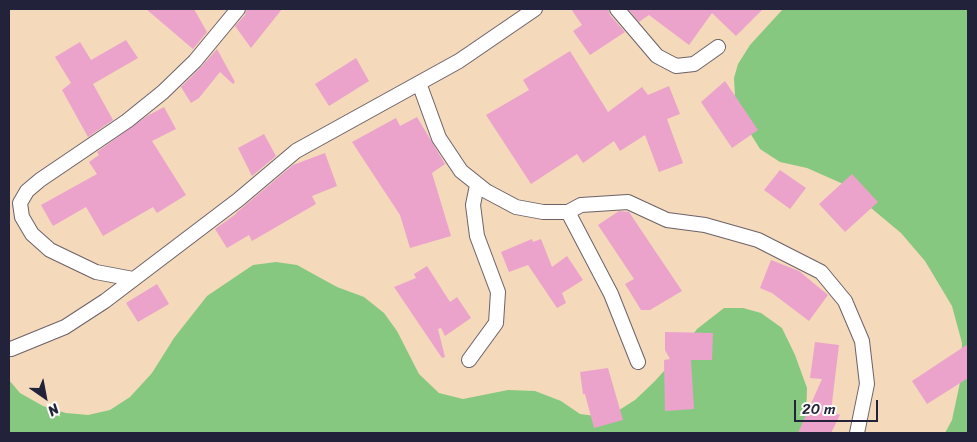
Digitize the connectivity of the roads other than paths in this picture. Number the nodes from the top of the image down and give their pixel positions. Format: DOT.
graph roads {
  1 [pos="238,9"];
  2 [pos="535,9"];
  3 [pos="617,9"];
  4 [pos="718,46"];
  5 [pos="419,84"];
  6 [pos="478,185"];
  7 [pos="9,204"];
  8 [pos="568,212"];
  9 [pos="22,217"];
  10 [pos="133,279"];
  11 [pos="12,349"];
  12 [pos="469,360"];
  13 [pos="638,362"];
  14 [pos="858,433"];
  1 -- 9 [label="lane"];
  2 -- 5 [label="lane"];
  3 -- 4 [label="lane"];
  5 -- 6 [label="lane"];
  5 -- 10 [label="lane"];
  6 -- 8 [label="lane"];
  6 -- 12 [label="lane"];
  7 -- 9 [label="lane"];
  8 -- 13 [label="lane"];
  8 -- 14 [label="lane"];
  9 -- 10 [label="lane"];
  10 -- 11 [label="lane"];
}
